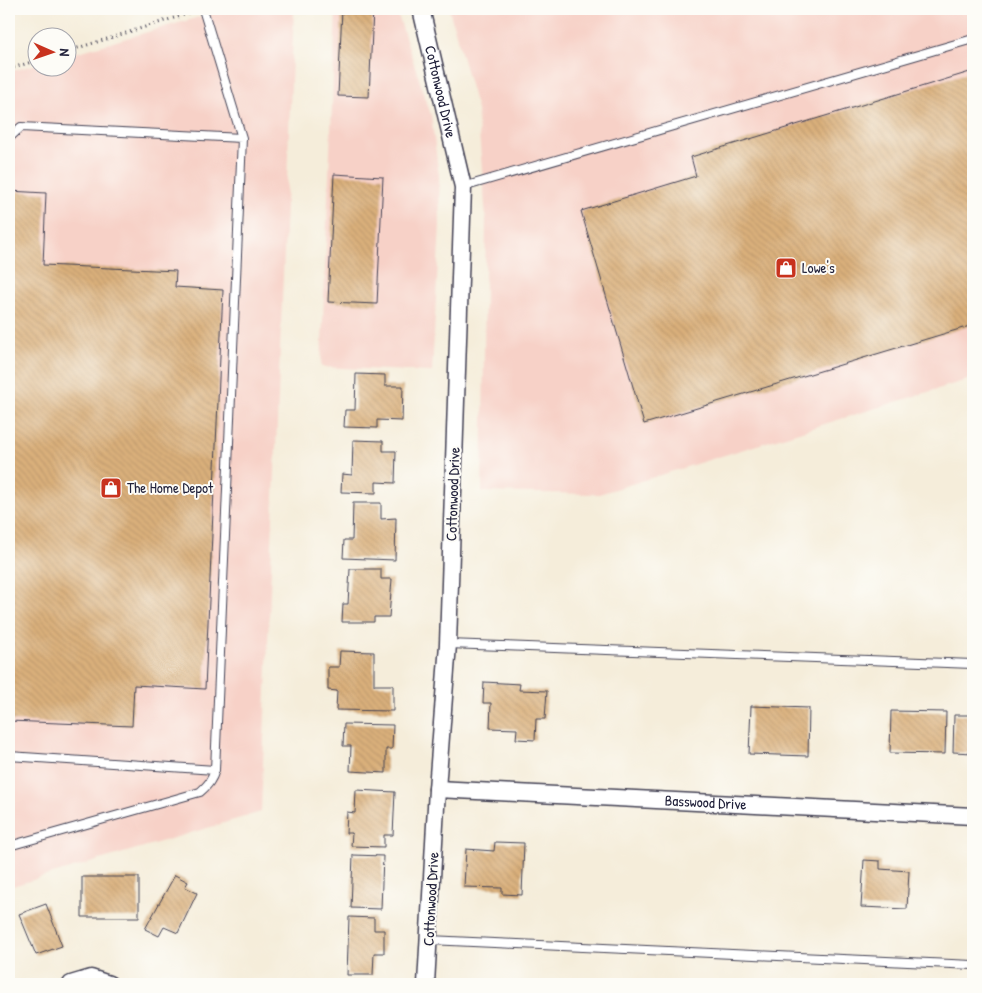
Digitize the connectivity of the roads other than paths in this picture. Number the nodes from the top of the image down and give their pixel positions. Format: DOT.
graph roads {
  1 [pos="421,9"];
  2 [pos="200,10"];
  3 [pos="973,39"];
  4 [pos="9,138"];
  5 [pos="242,138"];
  6 [pos="463,187"];
  7 [pos="448,644"];
  8 [pos="973,664"];
  9 [pos="9,756"];
  10 [pos="215,770"];
  11 [pos="437,789"];
  12 [pos="973,816"];
  13 [pos="9,846"];
  14 [pos="429,940"];
  15 [pos="973,965"];
  16 [pos="70,984"];
  17 [pos="109,984"];
  18 [pos="426,984"];
  1 -- 6 [label="street, Cottonwood Drive"];
  2 -- 5 [label="lane"];
  3 -- 6 [label="lane"];
  4 -- 5 [label="lane"];
  5 -- 10 [label="lane"];
  6 -- 7 [label="street, Cottonwood Drive"];
  7 -- 8 [label="lane"];
  7 -- 11 [label="street, Cottonwood Drive"];
  9 -- 10 [label="lane"];
  10 -- 13 [label="lane"];
  11 -- 12 [label="street, Basswood Drive"];
  11 -- 14 [label="street, Cottonwood Drive"];
  14 -- 15 [label="lane"];
  14 -- 18 [label="street, Cottonwood Drive"];
  16 -- 17 [label="street"];
}
